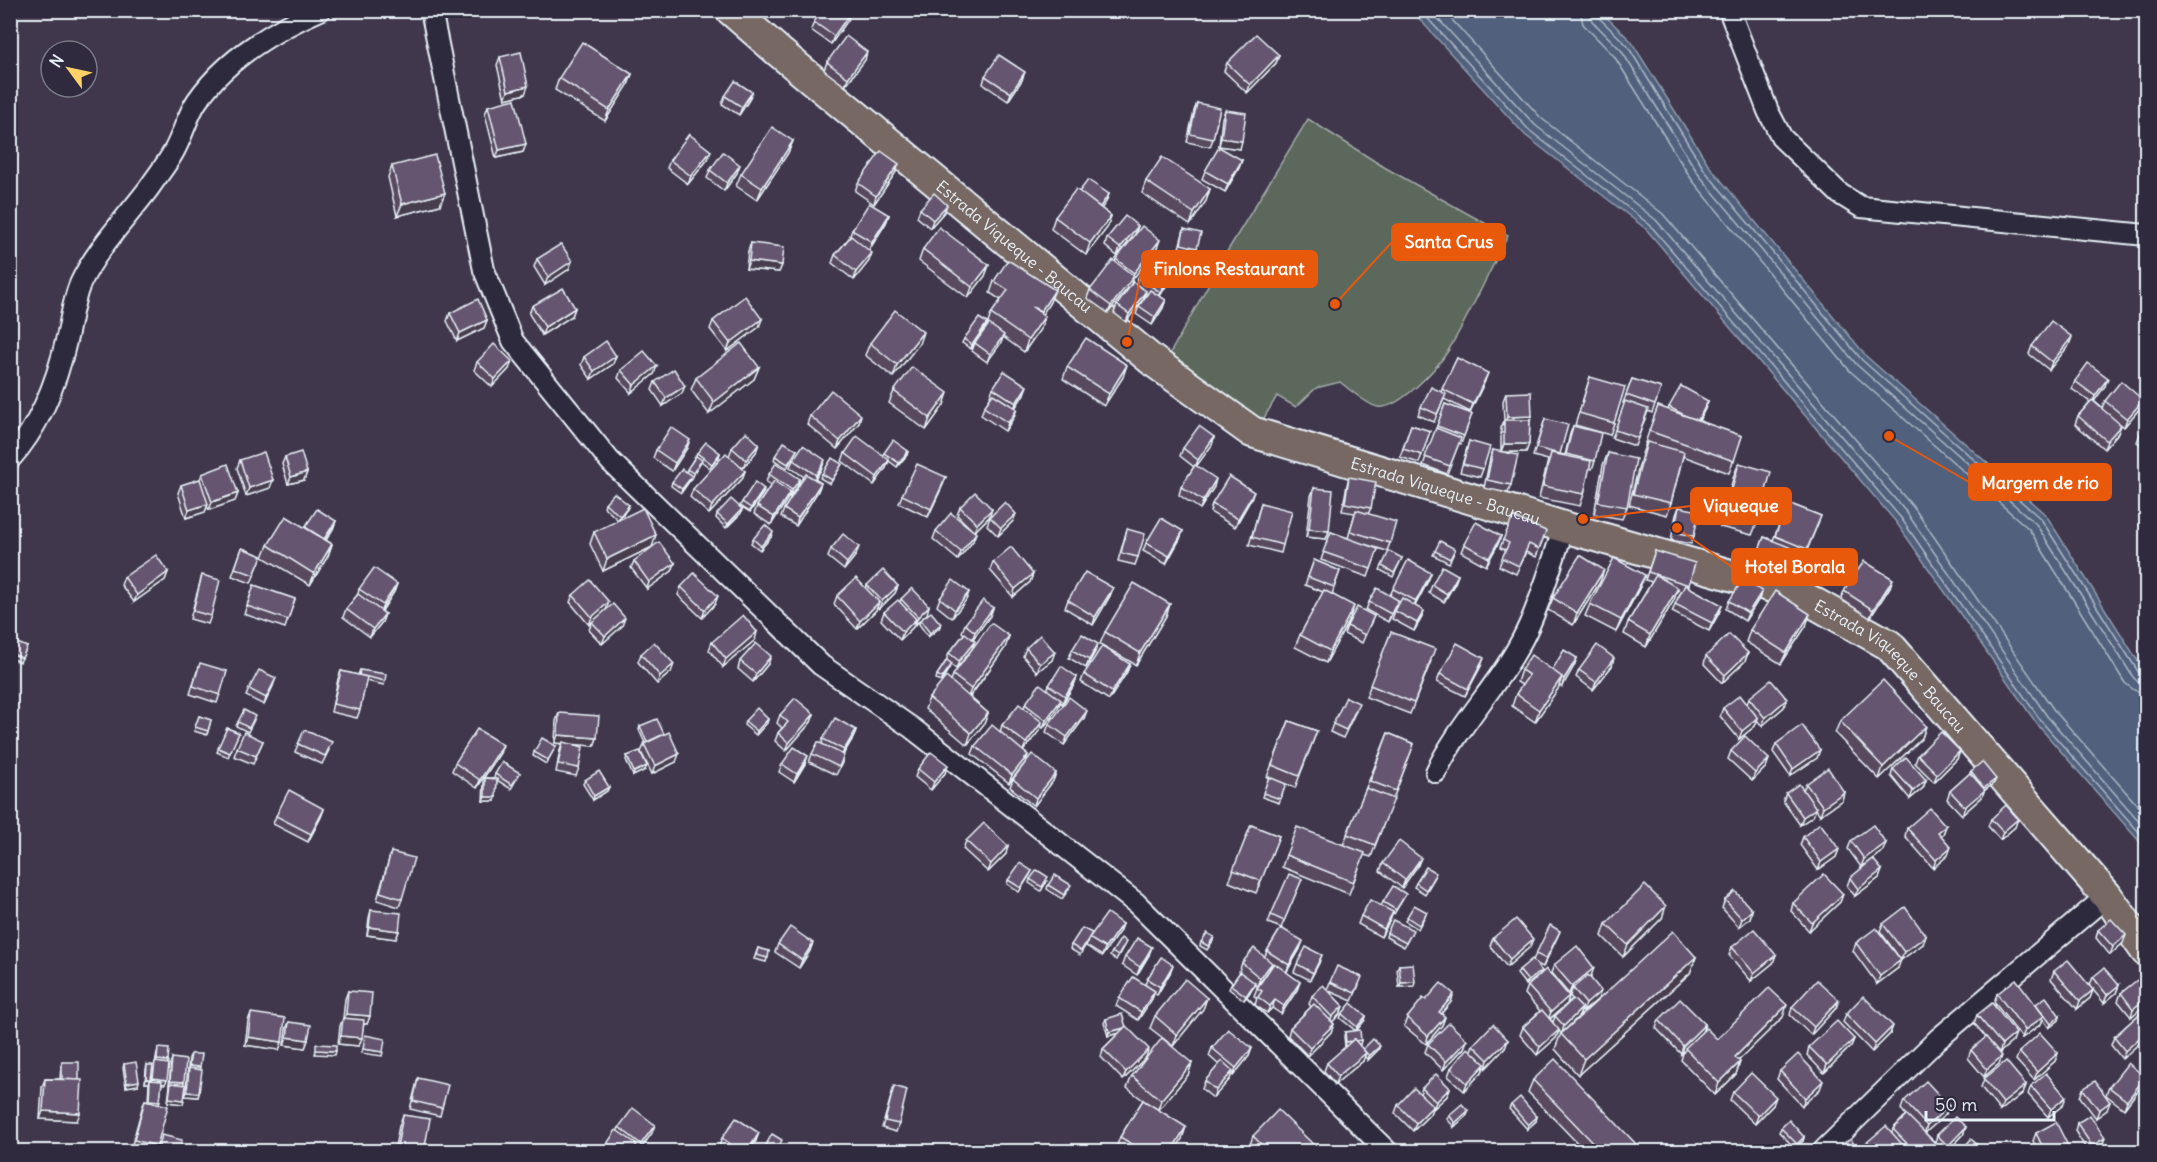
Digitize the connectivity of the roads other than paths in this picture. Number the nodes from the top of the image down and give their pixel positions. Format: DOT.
graph roads {
  1 [pos="320,10"];
  2 [pos="431,10"];
  3 [pos="731,10"];
  4 [pos="1729,10"];
  5 [pos="2146,235"];
  6 [pos="10,459"];
  7 [pos="1564,527"];
  8 [pos="1436,772"];
  9 [pos="2107,896"];
  10 [pos="2146,951"];
  11 [pos="1388,1152"];
  12 [pos="1822,1152"];
  1 -- 6 [label="street"];
  2 -- 11 [label="street"];
  3 -- 7 [label="main road, Estrada Viqueque - Baucau"];
  4 -- 5 [label="street"];
  7 -- 8 [label="street"];
  7 -- 9 [label="main road, Estrada Viqueque - Baucau"];
  9 -- 10 [label="main road, Estrada Viqueque - Baucau"];
  9 -- 12 [label="street"];
}
